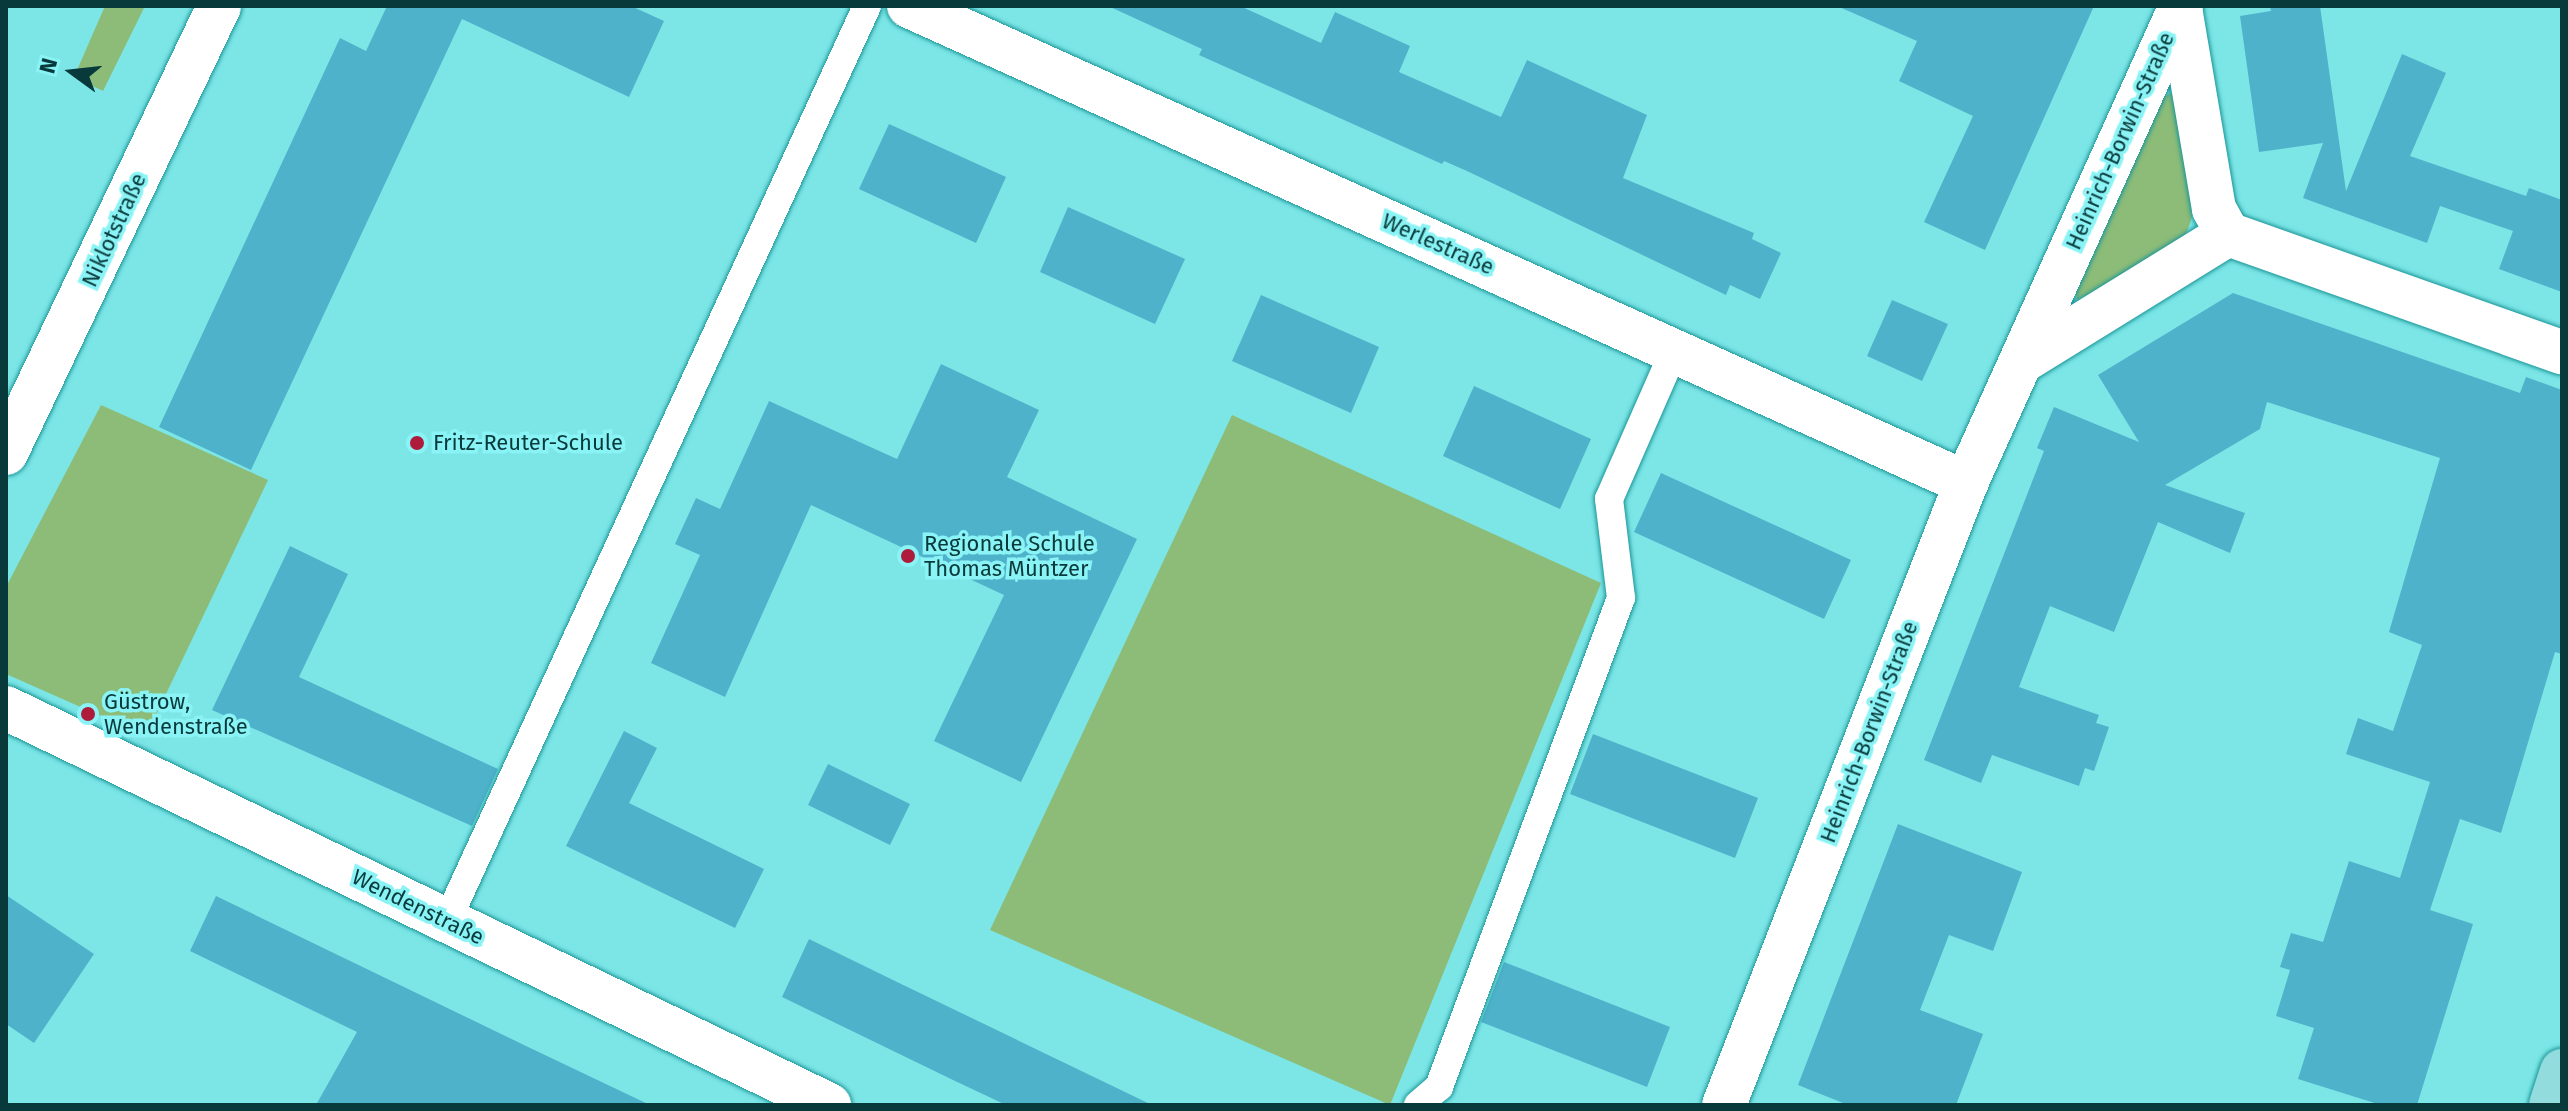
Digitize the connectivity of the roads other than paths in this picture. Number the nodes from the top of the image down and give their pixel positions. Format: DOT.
graph roads {
  1 [pos="219,6"];
  2 [pos="867,6"];
  3 [pos="909,6"];
  4 [pos="2181,7"];
  5 [pos="2228,234"];
  6 [pos="1674,351"];
  7 [pos="2562,352"];
  8 [pos="2021,362"];
  9 [pos="6,453"];
  10 [pos="1966,483"];
  11 [pos="6,708"];
  12 [pos="447,921"];
  13 [pos="2562,1071"];
  14 [pos="829,1105"];
  15 [pos="1418,1105"];
  16 [pos="1724,1105"];
  17 [pos="2551,1105"];
  1 -- 9 [label="street, Niklotstraße"];
  2 -- 12 [label="lane"];
  3 -- 6 [label="street, Werlestraße"];
  4 -- 5 [label="street, Heinrich-Borwin-Straße"];
  4 -- 8 [label="street, Heinrich-Borwin-Straße"];
  5 -- 7 [label="street"];
  5 -- 8 [label="street"];
  6 -- 10 [label="street, Werlestraße"];
  6 -- 15 [label="lane"];
  8 -- 10 [label="street, Heinrich-Borwin-Straße"];
  10 -- 16 [label="street, Heinrich-Borwin-Straße"];
  11 -- 12 [label="street, Wendenstraße"];
  12 -- 14 [label="street, Wendenstraße"];
  13 -- 17 [label="main road"];
}
